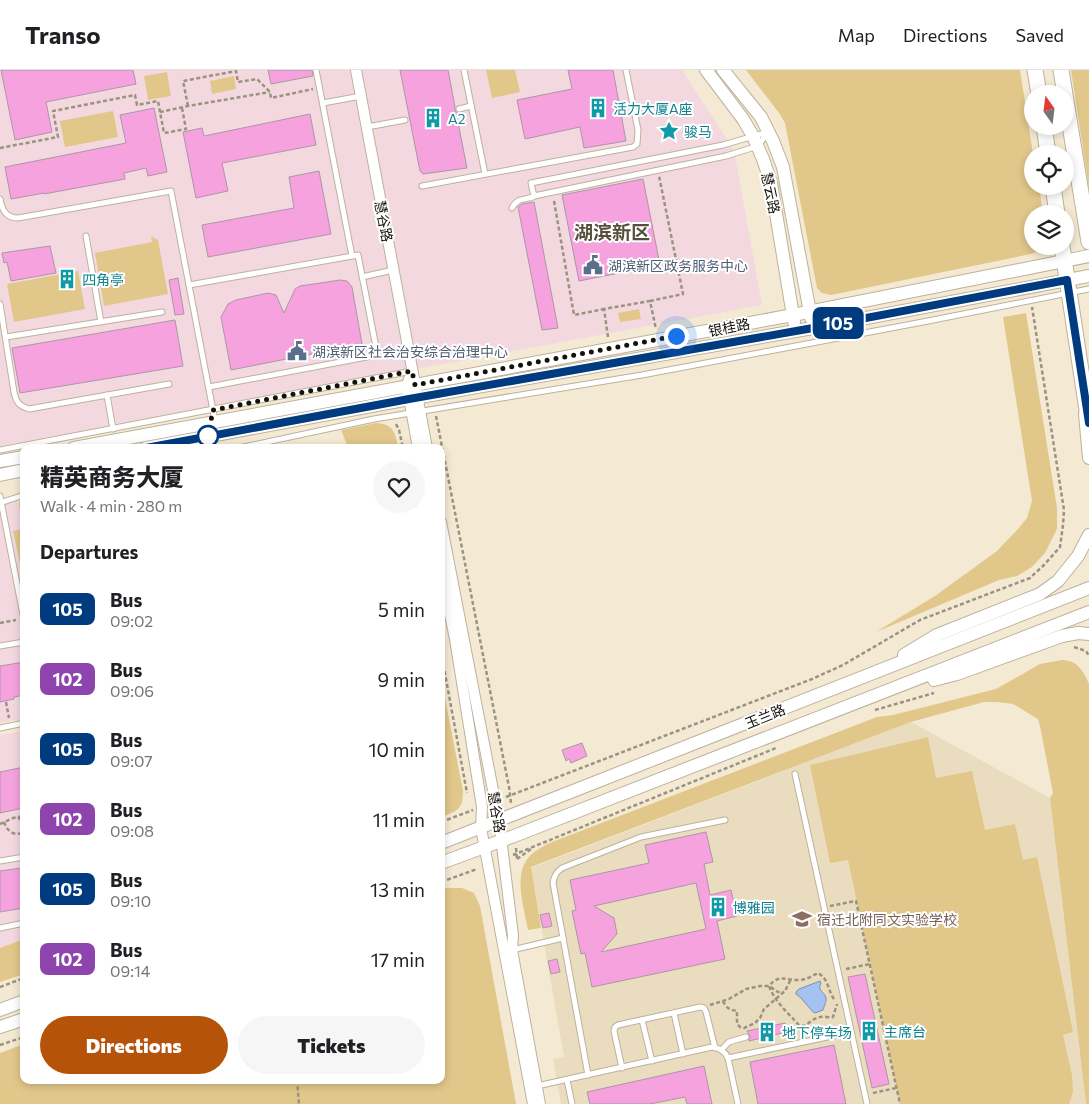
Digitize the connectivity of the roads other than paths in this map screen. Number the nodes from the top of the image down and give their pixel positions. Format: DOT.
graph roads {
  1 [pos="316,70"];
  2 [pos="356,70"];
  3 [pos="464,70"];
  4 [pos="626,70"];
  5 [pos="706,70"];
  6 [pos="723,70"];
  7 [pos="1035,70"];
  8 [pos="1062,70"];
  9 [pos="1038,85"];
  10 [pos="361,96"];
  11 [pos="323,103"];
  12 [pos="471,106"];
  13 [pos="459,109"];
  14 [pos="406,120"];
  15 [pos="366,127"];
  16 [pos="768,132"];
  17 [pos="756,141"];
  18 [pos="485,174"];
  19 [pos="422,186"];
  20 [pos="534,196"];
  21 [pos="0,199"];
  22 [pos="512,208"];
  23 [pos="86,236"];
  24 [pos="1089,242"];
  25 [pos="1059,255"];
  26 [pos="1063,255"];
  27 [pos="1074,255"];
  28 [pos="352,256"];
  29 [pos="1089,256"];
  30 [pos="394,270"];
  31 [pos="1089,276"];
  32 [pos="362,277"];
  33 [pos="189,285"];
  34 [pos="1068,286"];
  35 [pos="1089,289"];
  36 [pos="0,304"];
  37 [pos="162,312"];
  38 [pos="810,312"];
  39 [pos="793,315"];
  40 [pos="101,322"];
  41 [pos="813,328"];
  42 [pos="795,331"];
  43 [pos="6,337"];
  44 [pos="1079,359"];
  45 [pos="412,371"];
  46 [pos="169,384"];
  47 [pos="209,387"];
  48 [pos="412,392"];
  49 [pos="107,395"];
  50 [pos="416,412"];
  51 [pos="214,416"];
  52 [pos="1089,423"];
  53 [pos="113,428"];
  54 [pos="31,444"];
  55 [pos="92,444"];
  56 [pos="165,444"];
  57 [pos="258,444"];
  58 [pos="418,444"];
  59 [pos="426,444"];
  60 [pos="20,446"];
  61 [pos="0,450"];
  62 [pos="20,458"];
  63 [pos="1089,458"];
  64 [pos="0,460"];
  65 [pos="20,471"];
  66 [pos="0,475"];
  67 [pos="0,496"];
  68 [pos="20,496"];
  69 [pos="1,503"];
  70 [pos="3,527"];
  71 [pos="1089,535"];
  72 [pos="445,543"];
  73 [pos="1089,588"];
  74 [pos="445,591"];
  75 [pos="20,601"];
  76 [pos="1089,612"];
  77 [pos="1089,634"];
  78 [pos="20,643"];
  79 [pos="0,646"];
  80 [pos="868,676"];
  81 [pos="876,695"];
  82 [pos="20,724"];
  83 [pos="0,728"];
  84 [pos="795,774"];
  85 [pos="725,820"];
  86 [pos="498,821"];
  87 [pos="481,828"];
  88 [pos="502,841"];
  89 [pos="445,842"];
  90 [pos="484,847"];
  91 [pos="20,858"];
  92 [pos="0,861"];
  93 [pos="445,862"];
  94 [pos="20,924"];
  95 [pos="0,928"];
  96 [pos="563,938"];
  97 [pos="512,950"];
  98 [pos="20,1002"];
  99 [pos="0,1010"];
  100 [pos="674,1013"];
  101 [pos="20,1020"];
  102 [pos="642,1020"];
  103 [pos="0,1028"];
  104 [pos="851,1032"];
  105 [pos="746,1037"];
  106 [pos="715,1048"];
  107 [pos="721,1050"];
  108 [pos="683,1054"];
  109 [pos="728,1058"];
  110 [pos="652,1061"];
  111 [pos="622,1068"];
  112 [pos="588,1075"];
  113 [pos="567,1080"];
  114 [pos="533,1087"];
  115 [pos="532,1104"];
  116 [pos="540,1104"];
  117 [pos="572,1104"];
  118 [pos="738,1104"];
  119 [pos="867,1104"];
  1 -- 11 [label="lane"];
  2 -- 10 [label="street, 慧谷路"];
  3 -- 12 [label="lane"];
  4 -- 18 [label="lane"];
  5 -- 17 [label="street, 慧云路"];
  6 -- 16 [label="street, 慧云路"];
  7 -- 9 [label="main road"];
  8 -- 24 [label="main road"];
  10 -- 11 [label="lane"];
  10 -- 15 [label="street, 慧谷路"];
  11 -- 28 [label="lane"];
  12 -- 13 [label="lane"];
  12 -- 18 [label="lane"];
  14 -- 15 [label="lane"];
  15 -- 30 [label="street, 慧谷路"];
  16 -- 17 [label="lane"];
  16 -- 17 [label="lane"];
  16 -- 38 [label="street, 慧云路"];
  17 -- 20 [label="lane"];
  17 -- 20 [label="lane"];
  17 -- 39 [label="street, 慧云路"];
  18 -- 19 [label="lane"];
  20 -- 22 [label="lane"];
  21 -- 33 [label="lane"];
  23 -- 40 [label="lane"];
  25 -- 38 [label="street, 银桂路"];
  26 -- 34 [label="main road"];
  27 -- 29 [label="street, 银桂路"];
  28 -- 32 [label="lane"];
  28 -- 33 [label="lane"];
  30 -- 32 [label="lane"];
  30 -- 45 [label="street, 慧谷路"];
  31 -- 34 [label="street, 银桂路"];
  32 -- 47 [label="lane"];
  33 -- 47 [label="lane"];
  34 -- 35 [label="lane"];
  34 -- 41 [label="street, 银桂路"];
  34 -- 44 [label="main road"];
  34 -- 50 [label="lane"];
  36 -- 43 [label="lane"];
  37 -- 40 [label="lane"];
  38 -- 39 [label="street, 银桂路"];
  38 -- 41 [label="street, 慧云路"];
  39 -- 42 [label="street, 慧云路"];
  39 -- 48 [label="street, 银桂路"];
  40 -- 43 [label="lane"];
  41 -- 42 [label="street, 银桂路"];
  42 -- 48 [label="street, 银桂路"];
  43 -- 49 [label="lane"];
  44 -- 52 [label="main road"];
  44 -- 63 [label="street"];
  45 -- 48 [label="street, 慧谷路"];
  45 -- 51 [label="lane"];
  46 -- 49 [label="lane"];
  47 -- 51 [label="lane"];
  48 -- 50 [label="street, 慧谷路"];
  48 -- 51 [label="street, 银桂路"];
  48 -- 56 [label="street, 银桂路"];
  49 -- 53 [label="lane"];
  50 -- 57 [label="lane"];
  50 -- 58 [label="street, 慧谷路"];
  50 -- 59 [label="street, 慧谷路"];
  51 -- 53 [label="lane"];
  51 -- 55 [label="street, 银桂路"];
  53 -- 54 [label="lane"];
  60 -- 61 [label="lane"];
  62 -- 64 [label="street"];
  65 -- 66 [label="street"];
  67 -- 69 [label="lane"];
  68 -- 69 [label="lane"];
  69 -- 70 [label="lane"];
  70 -- 75 [label="lane"];
  71 -- 80 [label="street"];
  72 -- 86 [label="street, 慧谷路"];
  73 -- 80 [label="street, 玉兰路"];
  74 -- 87 [label="street, 慧谷路"];
  76 -- 81 [label="street, 玉兰路"];
  77 -- 81 [label="street"];
  78 -- 79 [label="lane"];
  80 -- 86 [label="street, 玉兰路"];
  81 -- 88 [label="street, 玉兰路"];
  82 -- 83 [label="lane"];
  84 -- 104 [label="lane"];
  85 -- 96 [label="lane"];
  86 -- 87 [label="street, 玉兰路"];
  86 -- 88 [label="street, 慧谷路"];
  87 -- 89 [label="street, 玉兰路"];
  87 -- 90 [label="street, 慧谷路"];
  88 -- 90 [label="street, 玉兰路"];
  88 -- 97 [label="street, 慧谷路"];
  90 -- 93 [label="street, 玉兰路"];
  90 -- 114 [label="street, 慧谷路"];
  91 -- 92 [label="lane"];
  94 -- 95 [label="lane"];
  96 -- 97 [label="lane"];
  96 -- 112 [label="lane"];
  97 -- 114 [label="street, 慧谷路"];
  98 -- 99 [label="street"];
  100 -- 102 [label="lane"];
  100 -- 106 [label="lane"];
  100 -- 108 [label="lane"];
  101 -- 103 [label="street"];
  102 -- 110 [label="lane"];
  102 -- 111 [label="lane"];
  104 -- 109 [label="lane"];
  104 -- 119 [label="lane"];
  105 -- 107 [label="lane"];
  106 -- 107 [label="lane"];
  106 -- 108 [label="lane"];
  107 -- 109 [label="lane"];
  108 -- 110 [label="lane"];
  109 -- 118 [label="lane"];
  110 -- 111 [label="lane"];
  111 -- 112 [label="lane"];
  112 -- 113 [label="lane"];
  113 -- 114 [label="lane"];
  113 -- 117 [label="lane"];
  114 -- 115 [label="street, 慧谷路"];
  114 -- 116 [label="street, 慧谷路"];
}
